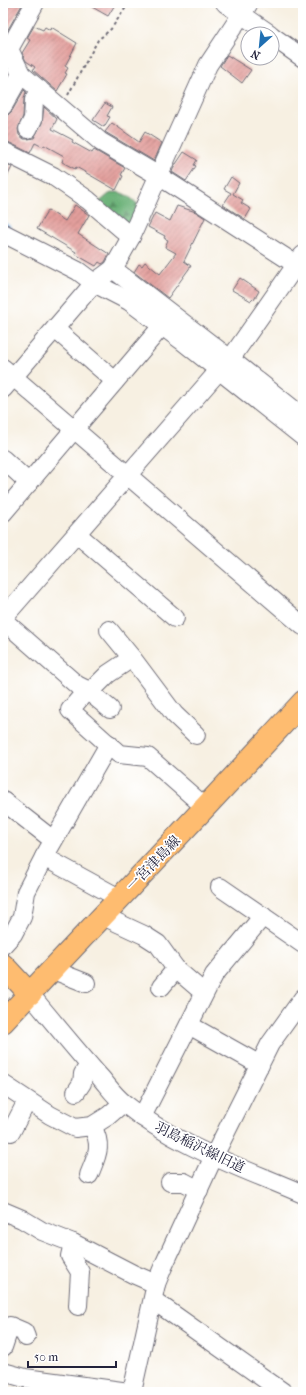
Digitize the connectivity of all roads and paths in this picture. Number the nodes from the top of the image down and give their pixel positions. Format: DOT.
graph roads {
  1 [pos="35,3"];
  2 [pos="129,3"];
  3 [pos="225,3"];
  4 [pos="245,9"];
  5 [pos="262,26"];
  6 [pos="280,41"];
  7 [pos="6,46"];
  8 [pos="303,58"];
  9 [pos="21,74"];
  10 [pos="39,89"];
  11 [pos="3,106"];
  12 [pos="61,108"];
  13 [pos="28,129"];
  14 [pos="3,151"];
  15 [pos="159,176"];
  16 [pos="3,233"];
  17 [pos="131,237"];
  18 [pos="301,263"];
  19 [pos="113,269"];
  20 [pos="94,283"];
  21 [pos="162,326"];
  22 [pos="55,329"];
  23 [pos="224,364"];
  24 [pos="6,378"];
  25 [pos="115,381"];
  26 [pos="303,417"];
  27 [pos="74,429"];
  28 [pos="303,437"];
  29 [pos="3,459"];
  30 [pos="127,475"];
  31 [pos="29,483"];
  32 [pos="3,513"];
  33 [pos="76,534"];
  34 [pos="175,618"];
  35 [pos="3,619"];
  36 [pos="303,626"];
  37 [pos="109,630"];
  38 [pos="132,658"];
  39 [pos="87,690"];
  40 [pos="302,705"];
  41 [pos="110,709"];
  42 [pos="196,735"];
  43 [pos="109,744"];
  44 [pos="3,801"];
  45 [pos="206,808"];
  46 [pos="53,840"];
  47 [pos="44,857"];
  48 [pos="220,887"];
  49 [pos="119,898"];
  50 [pos="104,916"];
  51 [pos="263,916"];
  52 [pos="303,944"];
  53 [pos="3,945"];
  54 [pos="3,965"];
  55 [pos="176,969"];
  56 [pos="53,970"];
  57 [pos="86,983"];
  58 [pos="161,987"];
  59 [pos="204,993"];
  60 [pos="30,994"];
  61 [pos="303,998"];
  62 [pos="3,1022"];
  63 [pos="189,1025"];
  64 [pos="89,1065"];
  65 [pos="260,1065"];
  66 [pos="3,1084"];
  67 [pos="83,1088"];
  68 [pos="27,1101"];
  69 [pos="123,1103"];
  70 [pos="142,1117"];
  71 [pos="92,1126"];
  72 [pos="11,1132"];
  73 [pos="214,1156"];
  74 [pos="89,1175"];
  75 [pos="170,1182"];
  76 [pos="199,1190"];
  77 [pos="303,1194"];
  78 [pos="3,1211"];
  79 [pos="73,1243"];
  80 [pos="155,1292"];
  81 [pos="78,1306"];
  82 [pos="26,1337"];
  83 [pos="3,1347"];
  84 [pos="3,1372"];
  85 [pos="86,1389"];
  86 [pos="129,1392"];
  87 [pos="132,1392"];
  88 [pos="283,1392"];
  1 -- 7 [label="street"];
  2 -- 12 [label="path"];
  3 -- 4 [label="street"];
  4 -- 5 [label="street"];
  4 -- 15 [label="street"];
  6 -- 8 [label="street"];
  7 -- 9 [label="street"];
  9 -- 10 [label="street"];
  9 -- 11 [label="street"];
  10 -- 12 [label="street"];
  10 -- 13 [label="street"];
  12 -- 15 [label="street"];
  14 -- 17 [label="street"];
  15 -- 17 [label="street"];
  15 -- 18 [label="street"];
  16 -- 20 [label="street"];
  17 -- 19 [label="street"];
  18 -- 23 [label="street"];
  19 -- 20 [label="street"];
  19 -- 23 [label="street"];
  20 -- 21 [label="street"];
  20 -- 22 [label="street"];
  21 -- 23 [label="street"];
  21 -- 25 [label="street"];
  22 -- 24 [label="street"];
  22 -- 25 [label="street"];
  23 -- 26 [label="street"];
  23 -- 28 [label="street"];
  23 -- 30 [label="street"];
  24 -- 27 [label="street"];
  25 -- 27 [label="street"];
  27 -- 30 [label="street"];
  27 -- 31 [label="street"];
  29 -- 31 [label="street"];
  30 -- 33 [label="street"];
  30 -- 36 [label="street"];
  31 -- 32 [label="street"];
  33 -- 34 [label="street"];
  33 -- 35 [label="street"];
  35 -- 39 [label="street"];
  37 -- 38 [label="street"];
  38 -- 39 [label="street"];
  38 -- 42 [label="street"];
  39 -- 41 [label="street"];
  39 -- 43 [label="street"];
  40 -- 45 [label="main road, 一宮津島線"];
  43 -- 45 [label="street"];
  43 -- 46 [label="street"];
  44 -- 46 [label="street"];
  45 -- 49 [label="main road, 一宮津島線"];
  46 -- 47 [label="street"];
  47 -- 49 [label="street"];
  47 -- 53 [label="street"];
  48 -- 51 [label="street"];
  49 -- 50 [label="main road, 一宮津島線"];
  50 -- 55 [label="street"];
  50 -- 56 [label="main road, 一宮津島線"];
  51 -- 52 [label="street"];
  51 -- 59 [label="street"];
  54 -- 60 [label="main road"];
  55 -- 58 [label="street"];
  55 -- 59 [label="street"];
  56 -- 57 [label="street"];
  56 -- 60 [label="main road, 一宮津島線"];
  59 -- 63 [label="street"];
  60 -- 62 [label="main road, 一宮津島線"];
  60 -- 64 [label="street, 羽島稲沢線旧道"];
  61 -- 65 [label="street"];
  63 -- 65 [label="street"];
  63 -- 70 [label="street"];
  64 -- 67 [label="street"];
  64 -- 69 [label="street, 羽島稲沢線旧道"];
  65 -- 73 [label="street"];
  66 -- 68 [label="street"];
  68 -- 71 [label="street"];
  68 -- 72 [label="street"];
  69 -- 70 [label="street, 羽島稲沢線旧道"];
  69 -- 71 [label="street"];
  70 -- 73 [label="street, 羽島稲沢線旧道"];
  71 -- 74 [label="street"];
  73 -- 76 [label="street"];
  73 -- 77 [label="street, 羽島稲沢線旧道"];
  75 -- 76 [label="street"];
  76 -- 80 [label="street"];
  78 -- 79 [label="street"];
  79 -- 80 [label="street"];
  79 -- 81 [label="street"];
  80 -- 87 [label="street"];
  80 -- 88 [label="street"];
  82 -- 83 [label="street"];
  84 -- 85 [label="street"];
  85 -- 86 [label="street"];
}
